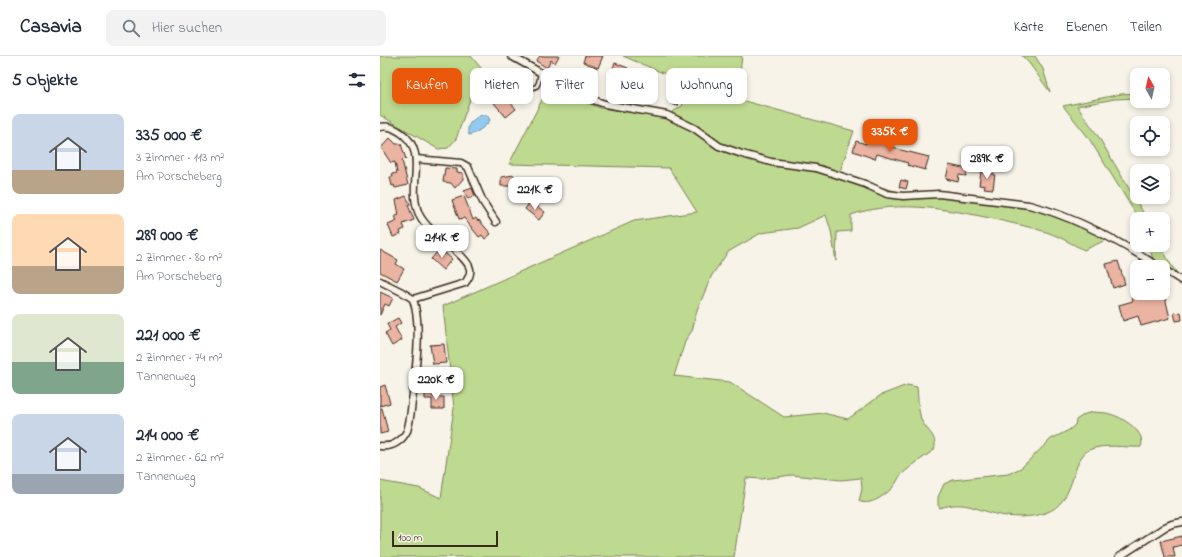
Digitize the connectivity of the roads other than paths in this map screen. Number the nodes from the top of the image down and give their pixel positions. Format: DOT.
graph roads {
  1 [pos="511,56"];
  2 [pos="540,73"];
  3 [pos="533,88"];
  4 [pos="380,127"];
  5 [pos="416,159"];
  6 [pos="496,222"];
  7 [pos="1148,260"];
  8 [pos="1170,273"];
  9 [pos="380,281"];
  10 [pos="1182,281"];
  11 [pos="413,298"];
  12 [pos="380,446"];
  13 [pos="1182,522"];
  14 [pos="1119,557"];
  1 -- 2 [label="street"];
  2 -- 3 [label="lane"];
  2 -- 7 [label="street"];
  4 -- 5 [label="street"];
  5 -- 6 [label="street"];
  5 -- 11 [label="street"];
  8 -- 10 [label="street"];
  9 -- 11 [label="street"];
  11 -- 12 [label="street"];
  13 -- 14 [label="street"];
}
